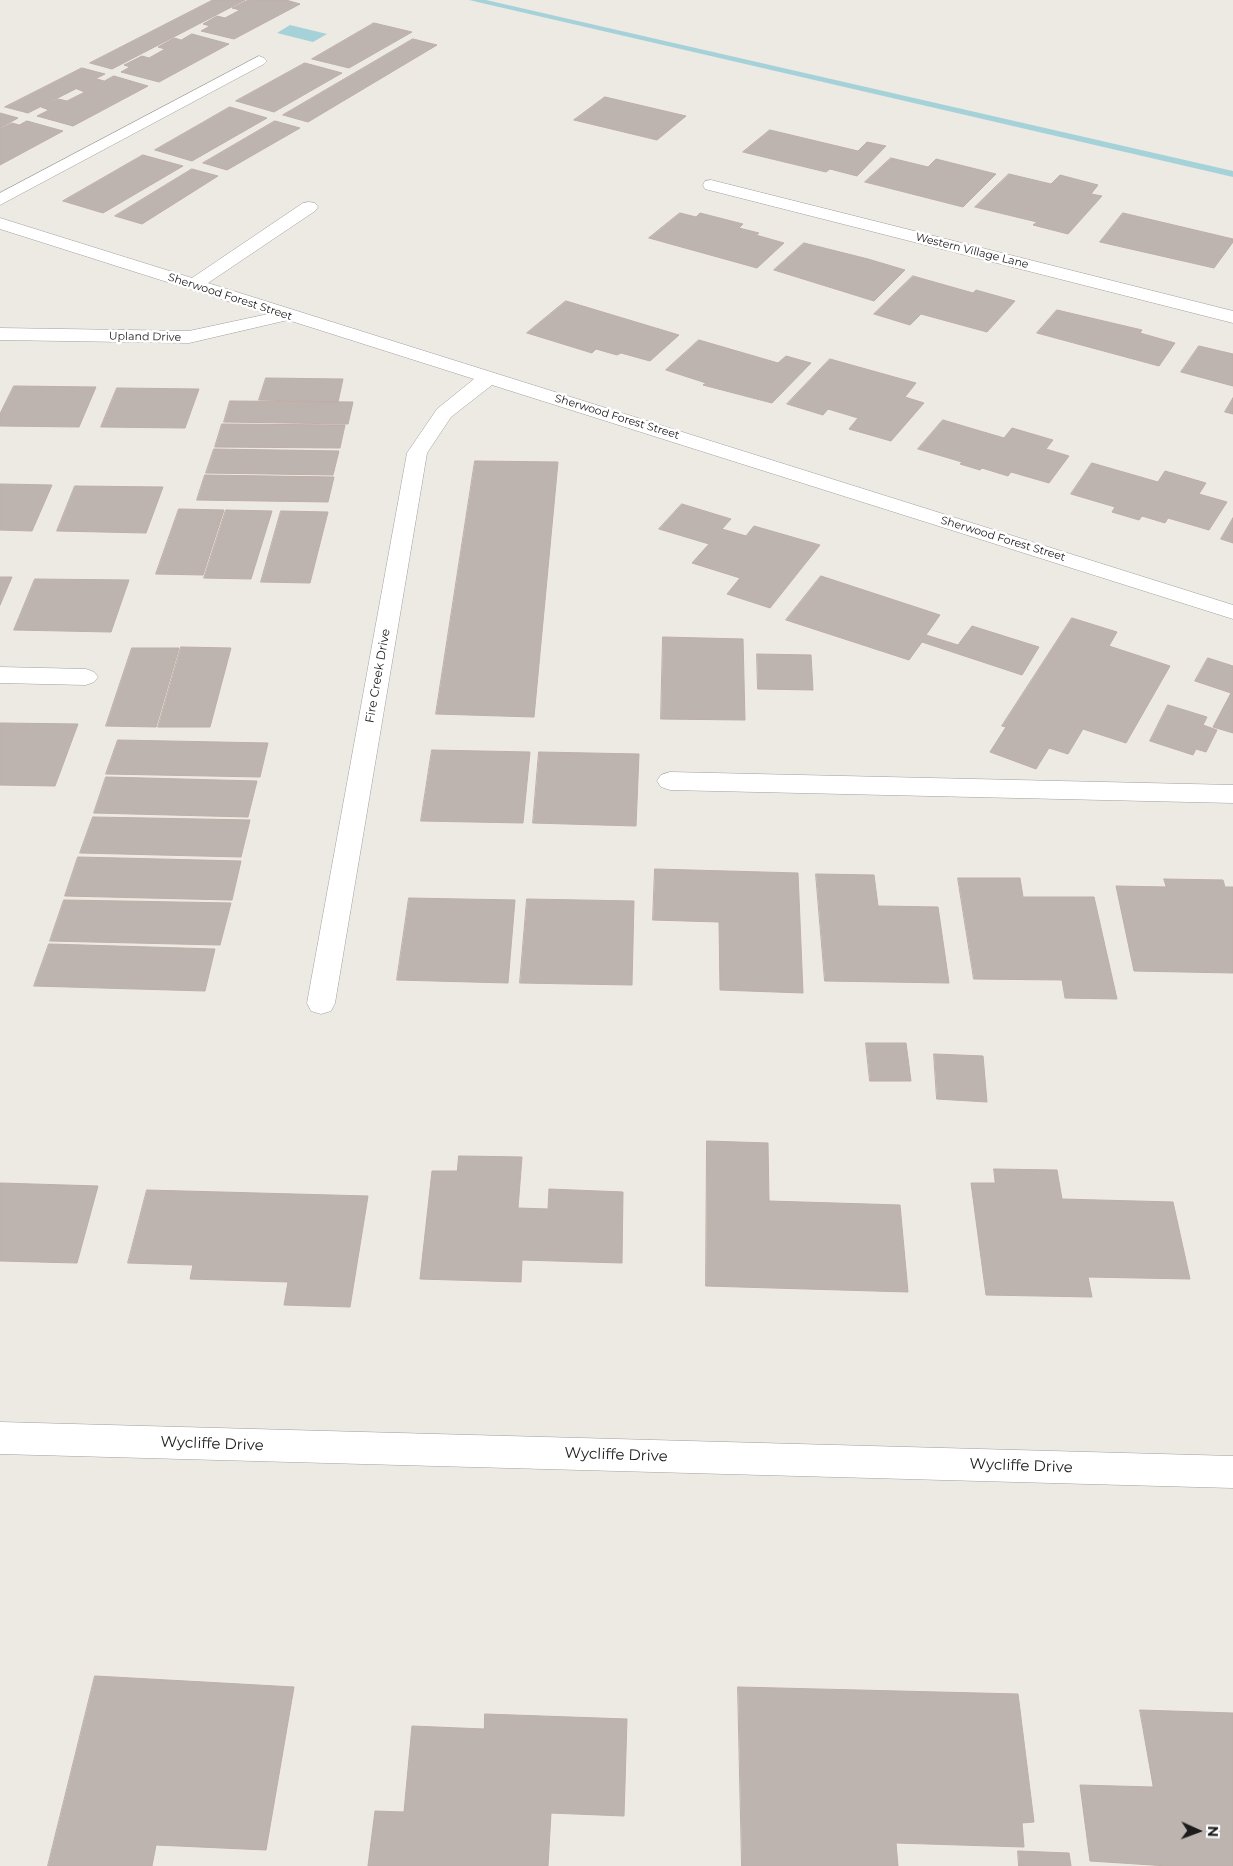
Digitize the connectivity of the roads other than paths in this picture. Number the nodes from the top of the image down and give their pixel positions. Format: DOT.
graph roads {
  1 [pos="259,61"];
  2 [pos="711,185"];
  3 [pos="0,200"];
  4 [pos="309,207"];
  5 [pos="0,223"];
  6 [pos="193,285"];
  7 [pos="287,315"];
  8 [pos="1233,317"];
  9 [pos="0,335"];
  10 [pos="489,377"];
  11 [pos="1233,612"];
  12 [pos="0,675"];
  13 [pos="86,677"];
  14 [pos="670,781"];
  15 [pos="1233,794"];
  16 [pos="321,1003"];
  17 [pos="0,1438"];
  18 [pos="1233,1472"];
  1 -- 3 [label="street"];
  2 -- 8 [label="street, Western Village Lane"];
  4 -- 6 [label="street"];
  5 -- 6 [label="street, Sherwood Forest Street"];
  6 -- 7 [label="street, Sherwood Forest Street"];
  7 -- 9 [label="street, Upland Drive"];
  7 -- 10 [label="street, Sherwood Forest Street"];
  10 -- 11 [label="street, Sherwood Forest Street"];
  10 -- 16 [label="street, Fire Creek Drive"];
  12 -- 13 [label="street"];
  14 -- 15 [label="street"];
  17 -- 18 [label="street, Wycliffe Drive"];
}
